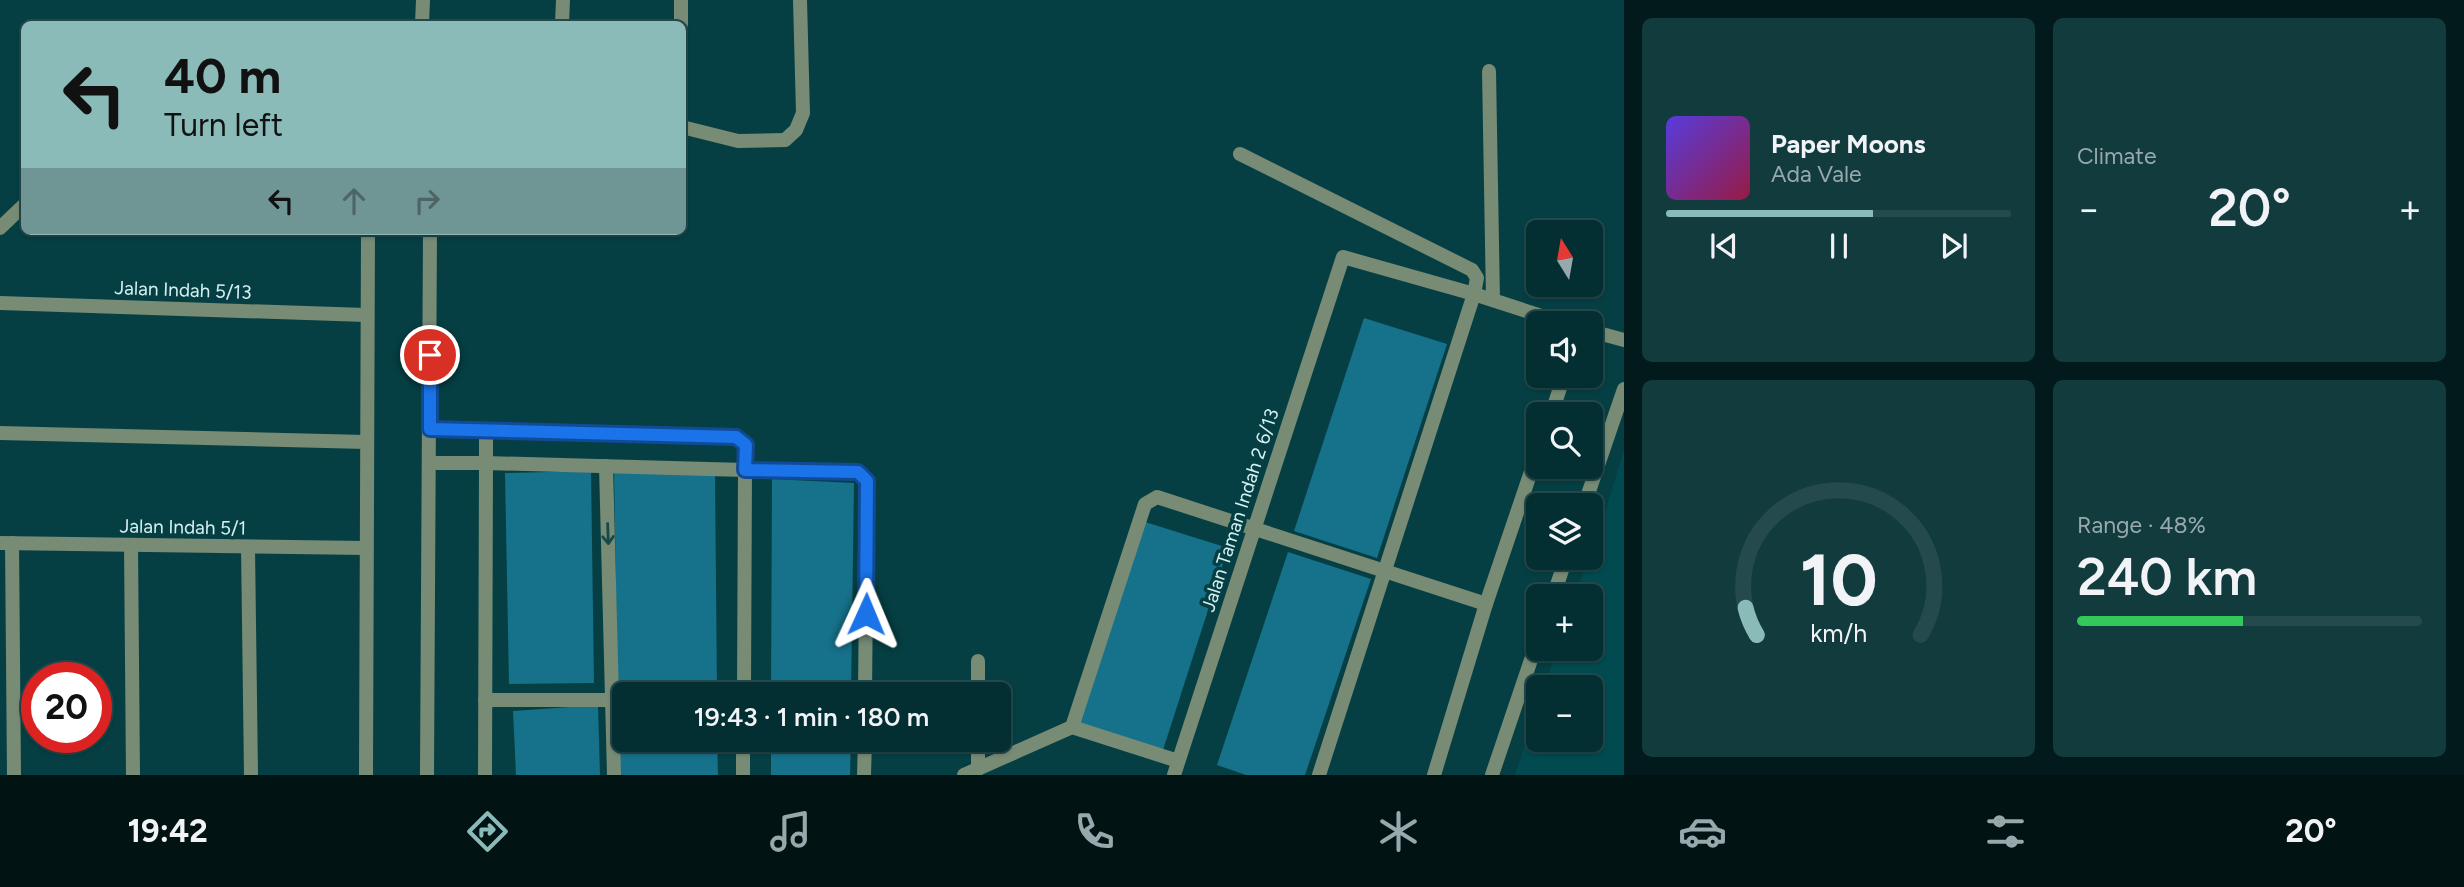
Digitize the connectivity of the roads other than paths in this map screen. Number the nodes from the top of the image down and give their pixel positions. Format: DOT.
graph roads {
  1 [pos="423,0"];
  2 [pos="563,0"];
  3 [pos="681,0"];
  4 [pos="800,0"];
  5 [pos="422,21"];
  6 [pos="562,21"];
  7 [pos="681,21"];
  8 [pos="1489,71"];
  9 [pos="686,128"];
  10 [pos="1240,154"];
  11 [pos="21,208"];
  12 [pos="0,228"];
  13 [pos="368,235"];
  14 [pos="430,235"];
  15 [pos="1474,293"];
  16 [pos="1493,300"];
  17 [pos="0,303"];
  18 [pos="1526,311"];
  19 [pos="366,315"];
  20 [pos="1603,334"];
  21 [pos="1624,340"];
  22 [pos="1624,389"];
  23 [pos="430,429"];
  24 [pos="486,430"];
  25 [pos="0,433"];
  26 [pos="366,442"];
  27 [pos="430,463"];
  28 [pos="486,463"];
  29 [pos="606,466"];
  30 [pos="745,470"];
  31 [pos="1528,479"];
  32 [pos="1588,493"];
  33 [pos="1255,527"];
  34 [pos="6,543"];
  35 [pos="131,546"];
  36 [pos="248,547"];
  37 [pos="366,548"];
  38 [pos="1385,571"];
  39 [pos="1486,604"];
  40 [pos="978,661"];
  41 [pos="1531,661"];
  42 [pos="744,682"];
  43 [pos="865,682"];
  44 [pos="978,682"];
  45 [pos="485,700"];
  46 [pos="612,700"];
  47 [pos="1072,727"];
  48 [pos="613,752"];
  49 [pos="743,752"];
  50 [pos="865,752"];
  51 [pos="978,752"];
  52 [pos="1176,768"];
  53 [pos="978,769"];
  54 [pos="14,775"];
  55 [pos="133,775"];
  56 [pos="251,775"];
  57 [pos="366,775"];
  58 [pos="427,775"];
  59 [pos="485,775"];
  60 [pos="614,775"];
  61 [pos="743,775"];
  62 [pos="864,775"];
  63 [pos="964,775"];
  64 [pos="1319,775"];
  65 [pos="1434,775"];
  66 [pos="1492,775"];
  1 -- 5 [label="street"];
  2 -- 6 [label="street"];
  3 -- 7 [label="street"];
  4 -- 9 [label="street"];
  8 -- 16 [label="street"];
  10 -- 15 [label="street"];
  11 -- 12 [label="street"];
  13 -- 19 [label="street"];
  14 -- 23 [label="street"];
  15 -- 16 [label="street"];
  15 -- 33 [label="street, Jalan Taman Indah 2 6/13"];
  15 -- 38 [label="street"];
  16 -- 18 [label="street"];
  17 -- 19 [label="street, Jalan Indah 5/13"];
  19 -- 26 [label="street"];
  20 -- 21 [label="street"];
  22 -- 32 [label="street"];
  23 -- 24 [label="street"];
  23 -- 27 [label="street"];
  24 -- 28 [label="street"];
  24 -- 30 [label="street"];
  25 -- 26 [label="street"];
  26 -- 37 [label="street"];
  27 -- 28 [label="street"];
  27 -- 58 [label="street"];
  28 -- 29 [label="street"];
  28 -- 45 [label="street"];
  29 -- 30 [label="street"];
  29 -- 46 [label="street, one-way"];
  30 -- 42 [label="street"];
  30 -- 43 [label="street"];
  31 -- 39 [label="street"];
  33 -- 38 [label="street"];
  33 -- 47 [label="street"];
  33 -- 52 [label="street, Jalan Taman Indah 2 6/13"];
  34 -- 35 [label="street, Jalan Indah 5/1"];
  34 -- 54 [label="street"];
  35 -- 36 [label="street, Jalan Indah 5/1"];
  35 -- 55 [label="street"];
  36 -- 37 [label="street, Jalan Indah 5/1"];
  36 -- 56 [label="street"];
  37 -- 57 [label="street"];
  38 -- 39 [label="street"];
  38 -- 64 [label="street"];
  39 -- 65 [label="street"];
  40 -- 44 [label="street"];
  41 -- 66 [label="street"];
  45 -- 46 [label="street"];
  45 -- 59 [label="street"];
  47 -- 52 [label="street"];
  47 -- 53 [label="street"];
  48 -- 60 [label="street"];
  49 -- 61 [label="street"];
  50 -- 62 [label="street"];
  51 -- 53 [label="street"];
  53 -- 63 [label="street"];
}
